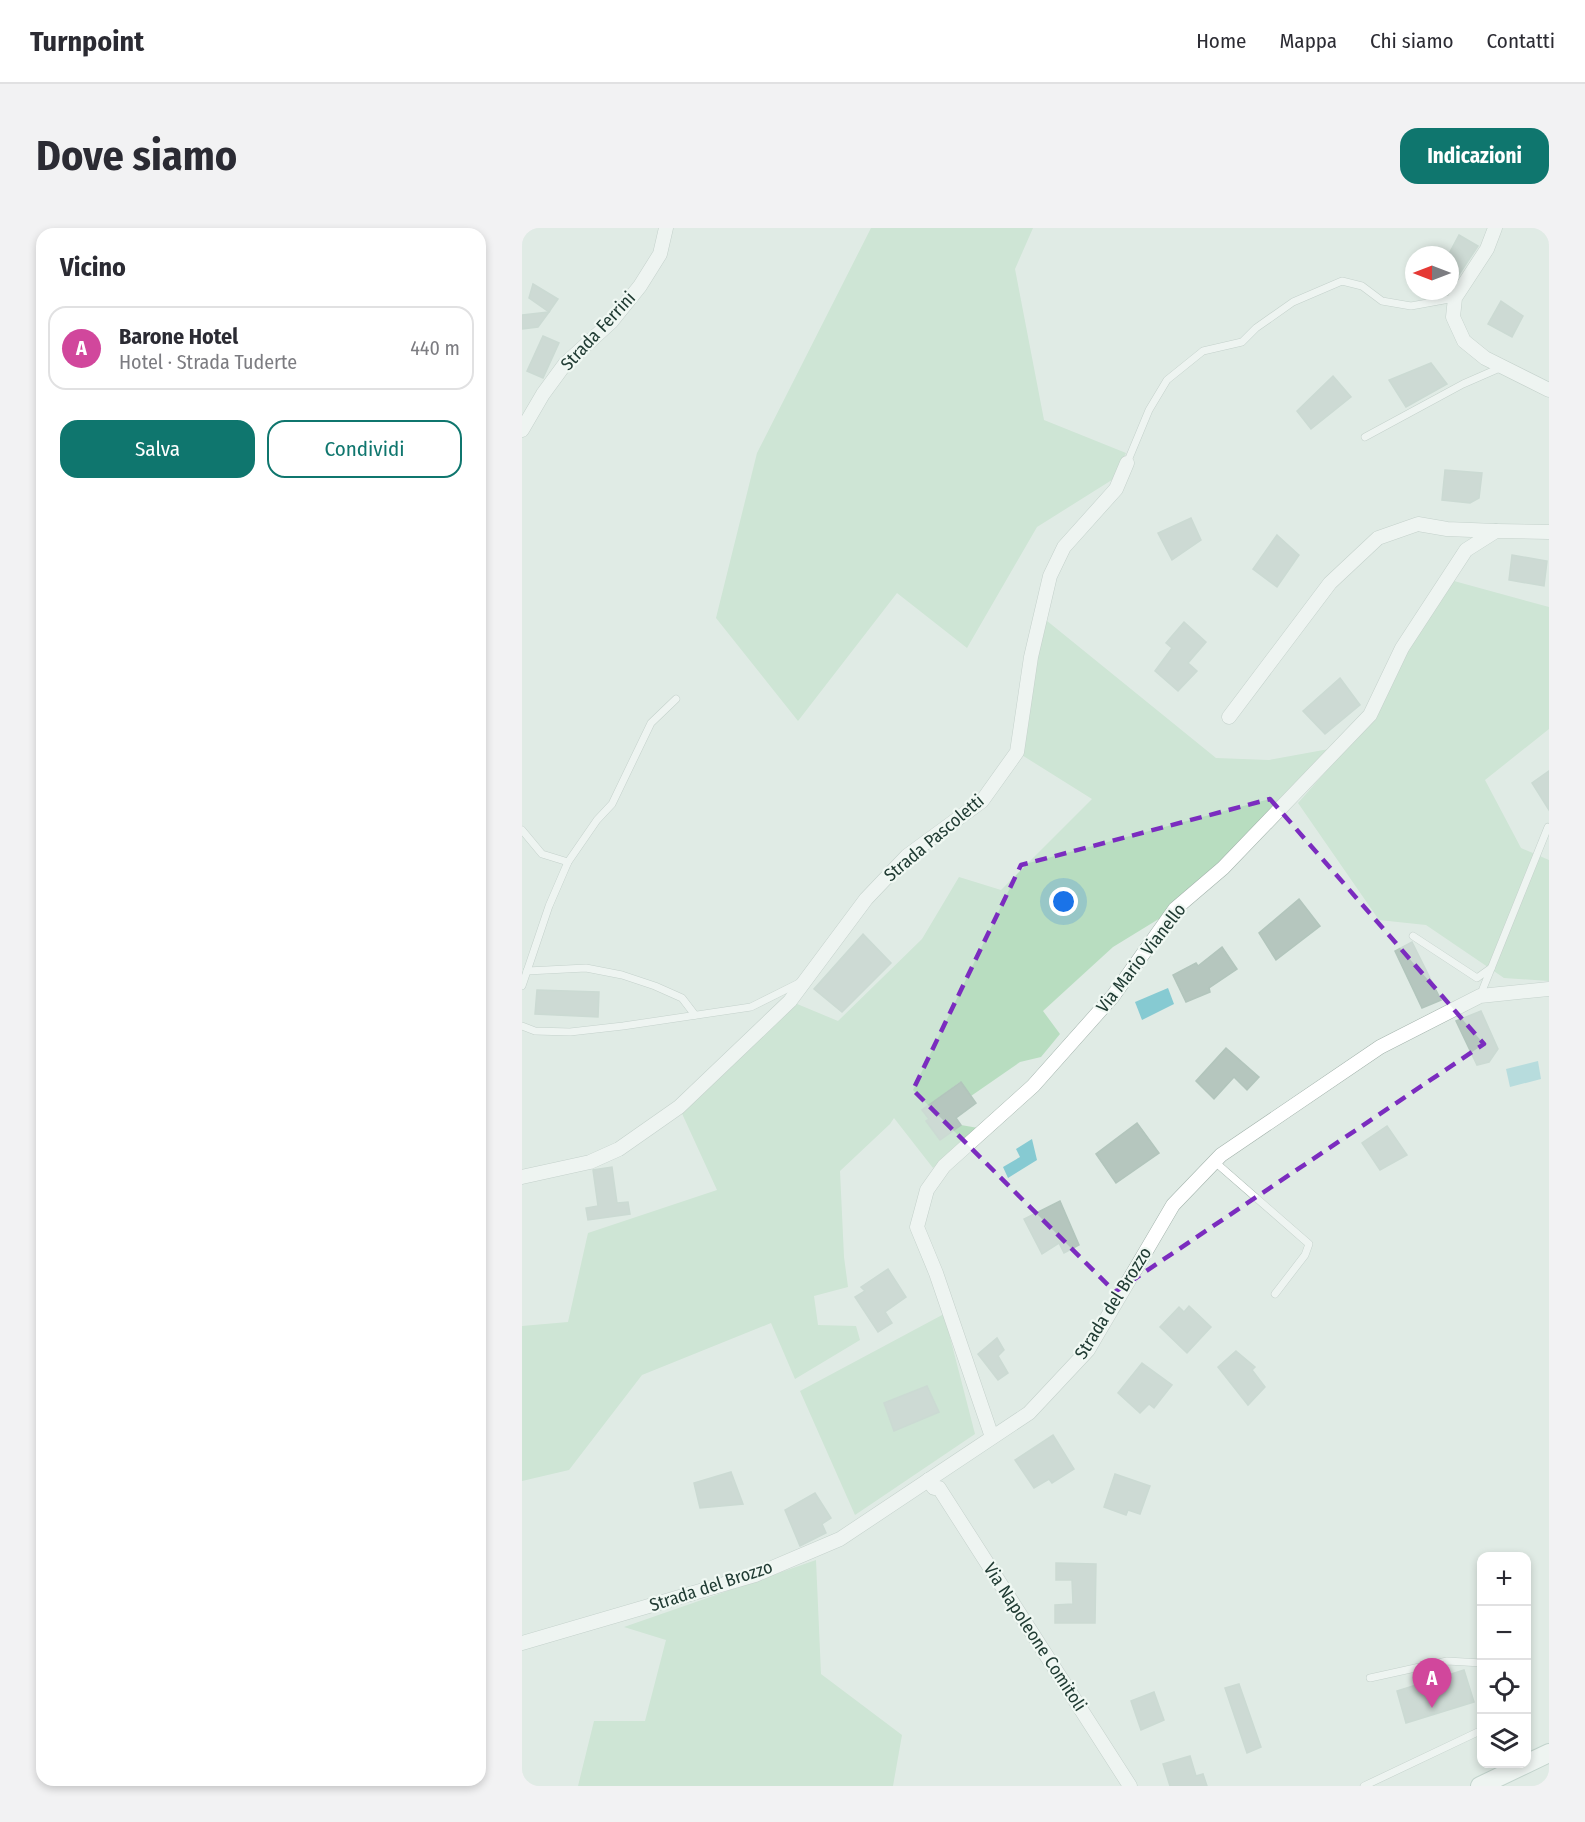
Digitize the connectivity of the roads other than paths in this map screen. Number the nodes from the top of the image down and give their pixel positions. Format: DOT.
graph roads {
  1 [pos="666,228"];
  2 [pos="1495,228"];
  3 [pos="1459,292"];
  4 [pos="1444,300"];
  5 [pos="1455,300"];
  6 [pos="1502,367"];
  7 [pos="1549,390"];
  8 [pos="522,430"];
  9 [pos="1365,437"];
  10 [pos="1127,463"];
  11 [pos="1496,531"];
  12 [pos="1549,532"];
  13 [pos="676,699"];
  14 [pos="1229,717"];
  15 [pos="1548,827"];
  16 [pos="522,830"];
  17 [pos="568,862"];
  18 [pos="1413,936"];
  19 [pos="1493,967"];
  20 [pos="527,970"];
  21 [pos="806,980"];
  22 [pos="522,986"];
  23 [pos="1549,989"];
  24 [pos="1480,996"];
  25 [pos="695,1015"];
  26 [pos="522,1026"];
  27 [pos="1215,1161"];
  28 [pos="522,1177"];
  29 [pos="1275,1294"];
  30 [pos="992,1437"];
  31 [pos="934,1484"];
  32 [pos="522,1643"];
  33 [pos="1477,1663"];
  34 [pos="1370,1678"];
  35 [pos="1477,1732"];
  36 [pos="1549,1753"];
  37 [pos="1130,1786"];
  38 [pos="1364,1786"];
  39 [pos="1480,1786"];
  1 -- 8 [label="street, Strada Ferrini"];
  2 -- 3 [label="street"];
  4 -- 10 [label="lane"];
  5 -- 6 [label="street"];
  6 -- 7 [label="street"];
  6 -- 9 [label="lane"];
  10 -- 21 [label="street, Strada Pascoletti"];
  11 -- 12 [label="street"];
  11 -- 14 [label="street"];
  11 -- 30 [label="street, Via Mario Vianello"];
  13 -- 17 [label="lane"];
  15 -- 19 [label="lane"];
  16 -- 17 [label="lane"];
  17 -- 20 [label="lane"];
  18 -- 19 [label="lane"];
  19 -- 24 [label="lane"];
  20 -- 22 [label="lane"];
  20 -- 25 [label="lane"];
  21 -- 25 [label="lane"];
  21 -- 28 [label="street, Strada Pascoletti"];
  23 -- 24 [label="street, Strada del Brozzo"];
  24 -- 27 [label="street, Strada del Brozzo"];
  25 -- 26 [label="lane"];
  27 -- 29 [label="lane"];
  27 -- 30 [label="street, Strada del Brozzo"];
  30 -- 31 [label="street, Strada del Brozzo"];
  31 -- 32 [label="street, Strada del Brozzo"];
  31 -- 37 [label="street, Via Napoleone Comitoli"];
  33 -- 34 [label="lane"];
  35 -- 38 [label="lane"];
  36 -- 39 [label="main road"];
}
